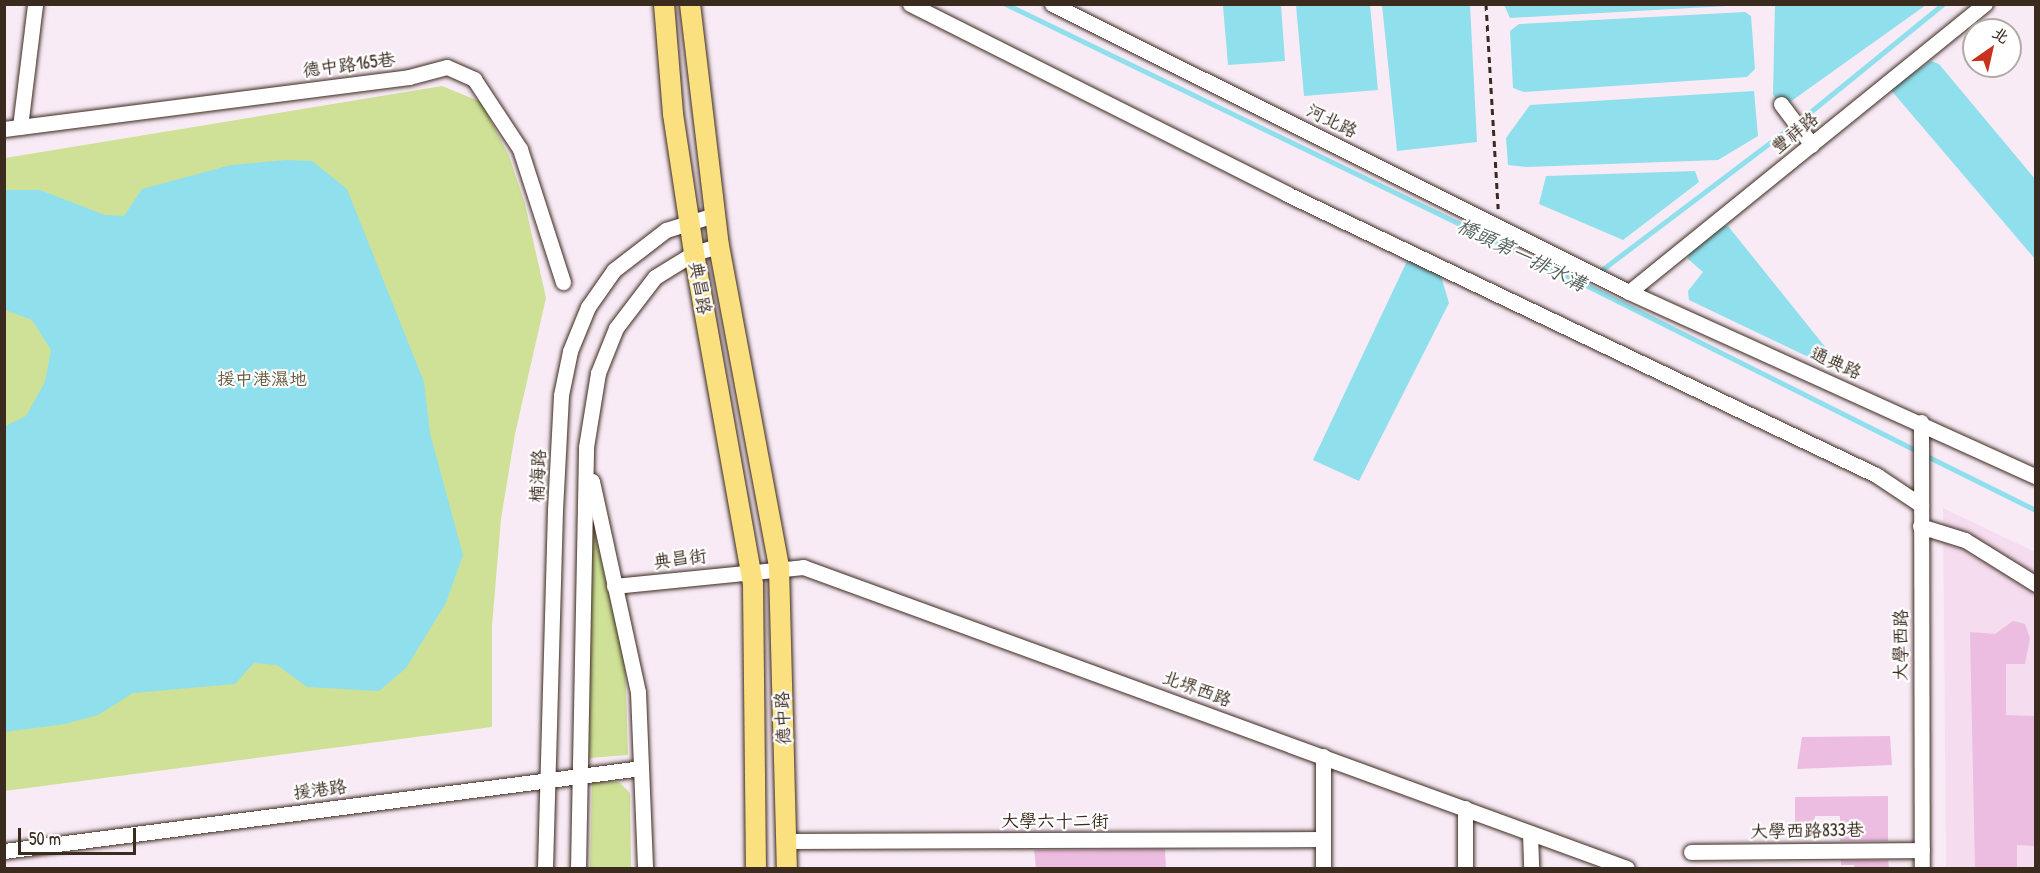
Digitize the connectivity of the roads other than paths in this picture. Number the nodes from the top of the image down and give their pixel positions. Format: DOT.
graph roads {
  1 [pos="36,4"];
  2 [pos="664,4"];
  3 [pos="690,4"];
  4 [pos="910,4"];
  5 [pos="1052,4"];
  6 [pos="1985,4"];
  7 [pos="1781,104"];
  8 [pos="12,128"];
  9 [pos="1812,145"];
  10 [pos="714,215"];
  11 [pos="690,220"];
  12 [pos="719,246"];
  13 [pos="694,253"];
  14 [pos="1595,272"];
  15 [pos="563,282"];
  16 [pos="1625,289"];
  17 [pos="1922,426"];
  18 [pos="586,447"];
  19 [pos="2036,477"];
  20 [pos="1922,502"];
  21 [pos="1920,526"];
  22 [pos="779,568"];
  23 [pos="751,570"];
  24 [pos="2036,584"];
  25 [pos="614,586"];
  26 [pos="1323,756"];
  27 [pos="641,768"];
  28 [pos="578,776"];
  29 [pos="549,779"];
  30 [pos="1464,808"];
  31 [pos="548,812"];
  32 [pos="1530,833"];
  33 [pos="1322,839"];
  34 [pos="787,841"];
  35 [pos="1922,850"];
  36 [pos="4,851"];
  37 [pos="1691,852"];
  38 [pos="545,868"];
  39 [pos="550,868"];
  40 [pos="578,868"];
  41 [pos="645,868"];
  42 [pos="756,868"];
  43 [pos="787,868"];
  44 [pos="1323,868"];
  45 [pos="1465,868"];
  46 [pos="1531,868"];
  47 [pos="1627,868"];
  48 [pos="1923,868"];
  1 -- 8 [label="street"];
  2 -- 11 [label="main road, 典昌路"];
  3 -- 10 [label="main road, 典昌路"];
  4 -- 20 [label="street"];
  5 -- 14 [label="street, 河北路"];
  6 -- 9 [label="street, 豐祥路"];
  7 -- 9 [label="street"];
  8 -- 15 [label="street, 德中路165巷"];
  9 -- 16 [label="street, 豐祥路"];
  10 -- 11 [label="street, 楠海路"];
  10 -- 12 [label="main road, 典昌路"];
  11 -- 13 [label="main road, 典昌路"];
  11 -- 29 [label="street, 楠海路"];
  12 -- 13 [label="street"];
  12 -- 22 [label="main road, 典昌路"];
  13 -- 18 [label="street"];
  13 -- 23 [label="main road, 典昌路"];
  14 -- 16 [label="street, 通典路"];
  16 -- 17 [label="street, 通典路"];
  17 -- 19 [label="street, 通典路"];
  17 -- 20 [label="street, 大學西路"];
  18 -- 25 [label="street"];
  18 -- 28 [label="street"];
  20 -- 21 [label="street, 大學西路"];
  21 -- 24 [label="street"];
  21 -- 35 [label="street, 大學西路"];
  22 -- 23 [label="street, 北堺西路"];
  22 -- 26 [label="street, 北堺西路"];
  22 -- 34 [label="main road, 德中路"];
  23 -- 25 [label="street, 典昌街"];
  23 -- 42 [label="main road, 德中路"];
  25 -- 27 [label="street"];
  26 -- 30 [label="street, 北堺西路"];
  26 -- 33 [label="street"];
  27 -- 28 [label="street, 援港路"];
  27 -- 41 [label="street"];
  28 -- 29 [label="street, 援港路"];
  28 -- 40 [label="street"];
  29 -- 31 [label="street, 楠海路"];
  29 -- 36 [label="street, 援港路"];
  30 -- 32 [label="street, 北堺西路"];
  30 -- 45 [label="street"];
  31 -- 38 [label="street, 楠海路"];
  31 -- 39 [label="street, 楠海路"];
  32 -- 46 [label="street"];
  32 -- 47 [label="street, 北堺西路"];
  33 -- 34 [label="street, 大學六十二街"];
  33 -- 44 [label="street"];
  34 -- 43 [label="main road, 德中路"];
  35 -- 37 [label="street, 大學西路833巷"];
  35 -- 48 [label="street, 大學西路"];
}
